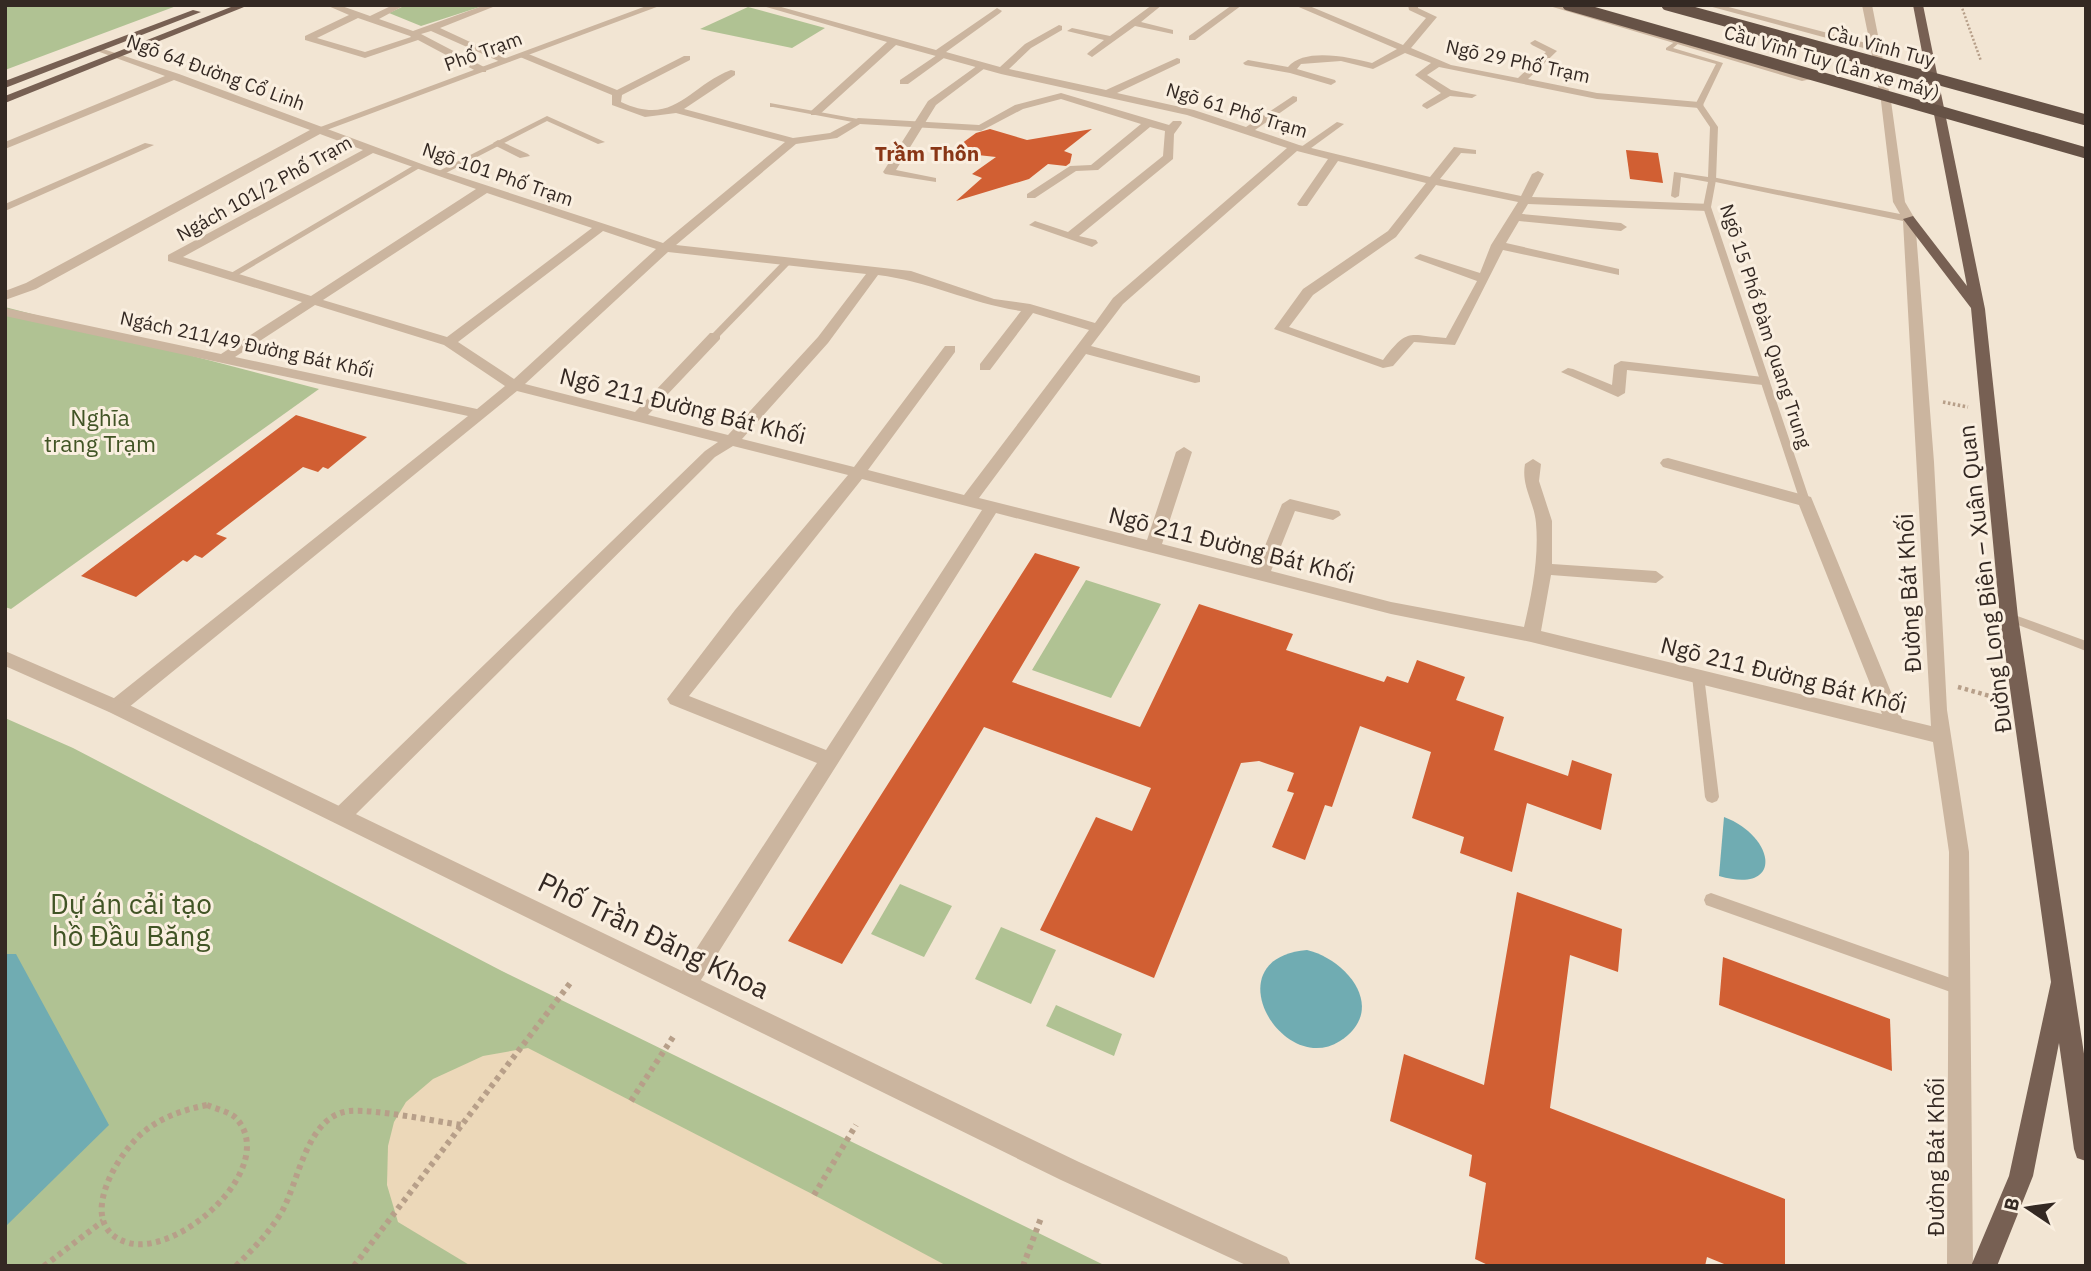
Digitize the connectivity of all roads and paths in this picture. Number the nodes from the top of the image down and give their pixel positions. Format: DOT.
graph roads {
  1 [pos="213,5"];
  2 [pos="245,5"];
  3 [pos="330,5"];
  4 [pos="401,5"];
  5 [pos="494,5"];
  6 [pos="658,5"];
  7 [pos="1158,5"];
  8 [pos="1238,5"];
  9 [pos="1298,5"];
  10 [pos="1413,5"];
  11 [pos="1568,5"];
  12 [pos="1600,5"];
  13 [pos="1667,5"];
  14 [pos="1699,5"];
  15 [pos="1709,5"];
  16 [pos="1918,5"];
  17 [pos="1961,5"];
  18 [pos="772,6"];
  19 [pos="1553,6"];
  20 [pos="1864,6"];
  21 [pos="997,11"];
  22 [pos="358,14"];
  23 [pos="371,19"];
  24 [pos="1133,23"];
  25 [pos="431,27"];
  26 [pos="1059,28"];
  27 [pos="1072,30"];
  28 [pos="1170,32"];
  29 [pos="416,36"];
  30 [pos="1192,38"];
  31 [pos="1111,39"];
  32 [pos="893,42"];
  33 [pos="1535,43"];
  34 [pos="1676,43"];
  35 [pos="1874,48"];
  36 [pos="100,49"];
  37 [pos="1405,50"];
  38 [pos="1092,54"];
  39 [pos="118,55"];
  40 [pos="523,55"];
  41 [pos="940,55"];
  42 [pos="687,58"];
  43 [pos="506,61"];
  44 [pos="1177,61"];
  45 [pos="1981,61"];
  46 [pos="1248,63"];
  47 [pos="1438,63"];
  48 [pos="981,66"];
  49 [pos="482,70"];
  50 [pos="1291,70"];
  51 [pos="1001,71"];
  52 [pos="732,73"];
  53 [pos="175,76"];
  54 [pos="1520,81"];
  55 [pos="904,82"];
  56 [pos="1331,82"];
  57 [pos="5,85"];
  58 [pos="1108,93"];
  59 [pos="1448,93"];
  60 [pos="617,94"];
  61 [pos="1472,95"];
  62 [pos="1293,99"];
  63 [pos="5,100"];
  64 [pos="1886,101"];
  65 [pos="773,105"];
  66 [pos="1699,105"];
  67 [pos="1427,106"];
  68 [pos="675,110"];
  69 [pos="2086,110"];
  70 [pos="1189,112"];
  71 [pos="815,113"];
  72 [pos="2086,120"];
  73 [pos="858,121"];
  74 [pos="1147,124"];
  75 [pos="1340,124"];
  76 [pos="919,125"];
  77 [pos="320,129"];
  78 [pos="1169,129"];
  79 [pos="1247,131"];
  80 [pos="793,141"];
  81 [pos="601,142"];
  82 [pos="2086,142"];
  83 [pos="498,143"];
  84 [pos="149,145"];
  85 [pos="5,146"];
  86 [pos="1299,148"];
  87 [pos="372,149"];
  88 [pos="1472,152"];
  89 [pos="2086,152"];
  90 [pos="524,156"];
  91 [pos="1335,157"];
  92 [pos="419,166"];
  93 [pos="439,173"];
  94 [pos="1538,174"];
  95 [pos="932,180"];
  96 [pos="1712,180"];
  97 [pos="1431,181"];
  98 [pos="485,188"];
  99 [pos="1031,196"];
  100 [pos="1675,196"];
  101 [pos="1526,200"];
  102 [pos="1303,204"];
  103 [pos="1707,207"];
  104 [pos="5,208"];
  105 [pos="1515,217"];
  106 [pos="1909,219"];
  107 [pos="1035,225"];
  108 [pos="601,227"];
  109 [pos="1620,228"];
  110 [pos="1070,237"];
  111 [pos="1093,243"];
  112 [pos="1497,245"];
  113 [pos="665,248"];
  114 [pos="172,258"];
  115 [pos="1420,258"];
  116 [pos="787,262"];
  117 [pos="874,272"];
  118 [pos="1615,272"];
  119 [pos="230,276"];
  120 [pos="1484,279"];
  121 [pos="5,296"];
  122 [pos="311,301"];
  123 [pos="1030,308"];
  124 [pos="1978,309"];
  125 [pos="5,312"];
  126 [pos="1097,328"];
  127 [pos="715,336"];
  128 [pos="449,342"];
  129 [pos="1082,348"];
  130 [pos="950,349"];
  131 [pos="223,359"];
  132 [pos="985,367"];
  133 [pos="1568,372"];
  134 [pos="1195,379"];
  135 [pos="1763,381"];
  136 [pos="515,386"];
  137 [pos="1921,397"];
  138 [pos="1989,411"];
  139 [pos="481,414"];
  140 [pos="638,417"];
  141 [pos="731,440"];
  142 [pos="1184,452"];
  143 [pos="1668,463"];
  144 [pos="1534,464"];
  145 [pos="858,473"];
  146 [pos="968,501"];
  147 [pos="1805,501"];
  148 [pos="992,507"];
  149 [pos="1333,515"];
  150 [pos="1153,548"];
  151 [pos="1546,569"];
  152 [pos="1261,575"];
  153 [pos="1656,577"];
  154 [pos="2009,617"];
  155 [pos="1531,635"];
  156 [pos="2086,646"];
  157 [pos="5,658"];
  158 [pos="1698,676"];
  159 [pos="1936,682"];
  160 [pos="2022,705"];
  161 [pos="116,707"];
  162 [pos="1895,724"];
  163 [pos="1941,736"];
  164 [pos="829,759"];
  165 [pos="1712,797"];
  166 [pos="341,816"];
  167 [pos="1712,900"];
  168 [pos="2062,974"];
  169 [pos="571,982"];
  170 [pos="686,984"];
  171 [pos="1959,988"];
  172 [pos="675,1034"];
  173 [pos="631,1101"];
  174 [pos="462,1125"];
  175 [pos="856,1125"];
  176 [pos="2086,1149"];
  177 [pos="814,1195"];
  178 [pos="1041,1218"];
  179 [pos="103,1221"];
  180 [pos="44,1266"];
  181 [pos="236,1266"];
  182 [pos="354,1266"];
  183 [pos="1023,1266"];
  184 [pos="1278,1266"];
  185 [pos="1960,1266"];
  186 [pos="1984,1266"];
  1 -- 36 [label="main road"];
  2 -- 39 [label="main road"];
  3 -- 22 [label="street"];
  4 -- 23 [label="street"];
  5 -- 25 [label="street"];
  6 -- 40 [label="street, Phố Trạm"];
  7 -- 24 [label="street"];
  8 -- 30 [label="street"];
  9 -- 37 [label="street, Ngõ 29 Phố Trạm"];
  10 -- 37 [label="street"];
  11 -- 89 [label="highway, Cầu Vĩnh Tuy (Làn xe máy), bridge"];
  12 -- 82 [label="highway, Cầu Vĩnh Tuy"];
  13 -- 72 [label="highway, Cầu Vĩnh Tuy, bridge"];
  14 -- 69 [label="highway, Cầu Vĩnh Tuy (Làn xe máy)"];
  15 -- 35 [label="street"];
  16 -- 124 [label="main road, Đường Long Biên – Xuân Quan"];
  17 -- 45 [label="path"];
  18 -- 32 [label="street, Ngõ 61 Phố Trạm"];
  19 -- 34 [label="street"];
  20 -- 35 [label="street, Đường Bát Khối"];
  21 -- 41 [label="street"];
  22 -- 23 [label="street"];
  22 -- 29 [label="street"];
  23 -- 29 [label="street"];
  24 -- 28 [label="street"];
  24 -- 31 [label="street"];
  25 -- 29 [label="street"];
  25 -- 43 [label="street"];
  26 -- 51 [label="street"];
  27 -- 31 [label="street"];
  29 -- 49 [label="street"];
  31 -- 38 [label="street"];
  32 -- 41 [label="street, Ngõ 61 Phố Trạm"];
  32 -- 71 [label="street"];
  33 -- 54 [label="street"];
  34 -- 64 [label="street"];
  34 -- 66 [label="lane"];
  35 -- 64 [label="street, Đường Bát Khối"];
  36 -- 39 [label="street, Ngõ 64 Đường Cổ Linh"];
  36 -- 57 [label="main road"];
  37 -- 47 [label="street, Ngõ 29 Phố Trạm"];
  37 -- 50 [label="street"];
  39 -- 53 [label="street, Ngõ 64 Đường Cổ Linh"];
  39 -- 63 [label="main road"];
  40 -- 43 [label="street, Phố Trạm"];
  40 -- 60 [label="street"];
  41 -- 48 [label="street, Ngõ 61 Phố Trạm"];
  41 -- 55 [label="street"];
  42 -- 60 [label="street"];
  43 -- 49 [label="street, Phố Trạm"];
  44 -- 58 [label="street"];
  46 -- 50 [label="street"];
  47 -- 54 [label="street, Ngõ 29 Phố Trạm"];
  47 -- 59 [label="street"];
  48 -- 51 [label="street, Ngõ 61 Phố Trạm"];
  48 -- 76 [label="street"];
  49 -- 77 [label="street, Phố Trạm"];
  50 -- 56 [label="street"];
  51 -- 58 [label="street, Ngõ 61 Phố Trạm"];
  52 -- 68 [label="street"];
  53 -- 77 [label="street, Ngõ 64 Đường Cổ Linh"];
  53 -- 85 [label="street"];
  54 -- 66 [label="street, Ngõ 29 Phố Trạm"];
  58 -- 70 [label="street, Ngõ 61 Phố Trạm"];
  59 -- 61 [label="street"];
  59 -- 67 [label="street"];
  60 -- 68 [label="street"];
  62 -- 79 [label="street"];
  64 -- 106 [label="street, Đường Bát Khối"];
  65 -- 71 [label="lane"];
  66 -- 96 [label="lane, Ngõ 15 Phố Đàm Quang Trung"];
  68 -- 80 [label="street"];
  70 -- 78 [label="street"];
  70 -- 79 [label="street, Ngõ 61 Phố Trạm"];
  71 -- 73 [label="lane"];
  73 -- 76 [label="street"];
  73 -- 80 [label="street"];
  74 -- 76 [label="street"];
  74 -- 78 [label="street"];
  74 -- 99 [label="street"];
  75 -- 86 [label="lane"];
  76 -- 95 [label="street"];
  77 -- 87 [label="street, Ngõ 101 Phố Trạm"];
  77 -- 121 [label="street, Phố Trạm"];
  78 -- 110 [label="street"];
  79 -- 86 [label="street, Ngõ 61 Phố Trạm"];
  80 -- 113 [label="street, Ngõ 211 Đường Bát Khối"];
  81 -- 83 [label="lane"];
  83 -- 90 [label="street"];
  83 -- 93 [label="lane"];
  84 -- 104 [label="street"];
  86 -- 91 [label="street, Ngõ 61 Phố Trạm"];
  86 -- 126 [label="street"];
  87 -- 92 [label="street, Ngõ 101 Phố Trạm"];
  87 -- 114 [label="street, Ngách 101/2 Phố Trạm"];
  88 -- 97 [label="street"];
  91 -- 97 [label="street, Ngõ 61 Phố Trạm"];
  91 -- 102 [label="street"];
  92 -- 93 [label="street, Ngõ 101 Phố Trạm"];
  92 -- 119 [label="lane"];
  93 -- 98 [label="street, Ngõ 101 Phố Trạm"];
  94 -- 101 [label="street"];
  96 -- 100 [label="lane"];
  96 -- 103 [label="lane, Ngõ 15 Phố Đàm Quang Trung"];
  96 -- 106 [label="street"];
  97 -- 101 [label="street, Ngõ 61 Phố Trạm"];
  97 -- 120 [label="street"];
  98 -- 108 [label="street, Ngõ 101 Phố Trạm"];
  98 -- 122 [label="street"];
  101 -- 103 [label="street, Ngõ 61 Phố Trạm"];
  101 -- 105 [label="street"];
  103 -- 135 [label="lane, Ngõ 15 Phố Đàm Quang Trung"];
  105 -- 109 [label="street"];
  105 -- 112 [label="street"];
  106 -- 124 [label="main road"];
  106 -- 137 [label="street, Đường Bát Khối"];
  107 -- 110 [label="street"];
  108 -- 113 [label="street, Ngõ 101 Phố Trạm"];
  108 -- 128 [label="street"];
  110 -- 111 [label="street"];
  112 -- 118 [label="street"];
  112 -- 120 [label="street"];
  113 -- 116 [label="street, Ngõ 101 Phố Trạm"];
  113 -- 136 [label="street, Ngõ 211 Đường Bát Khối"];
  114 -- 119 [label="street, Ngõ 211 Đường Bát Khối"];
  115 -- 120 [label="street"];
  116 -- 117 [label="street, Ngõ 101 Phố Trạm"];
  116 -- 127 [label="lane"];
  117 -- 123 [label="street, Ngõ 101 Phố Trạm"];
  117 -- 141 [label="street"];
  119 -- 122 [label="street, Ngõ 211 Đường Bát Khối"];
  122 -- 128 [label="street, Ngõ 211 Đường Bát Khối"];
  122 -- 131 [label="street"];
  123 -- 126 [label="street, Ngõ 101 Phố Trạm"];
  123 -- 132 [label="street"];
  124 -- 138 [label="main road, Đường Long Biên – Xuân Quan"];
  125 -- 131 [label="street, Ngách 211/49 Đường Bát Khối"];
  126 -- 129 [label="street"];
  127 -- 140 [label="street"];
  128 -- 136 [label="street, Ngõ 211 Đường Bát Khối"];
  129 -- 134 [label="street"];
  129 -- 146 [label="street"];
  130 -- 145 [label="street"];
  131 -- 139 [label="street, Ngách 211/49 Đường Bát Khối"];
  133 -- 135 [label="street"];
  135 -- 147 [label="lane, Ngõ 15 Phố Đàm Quang Trung"];
  136 -- 139 [label="street, Ngõ 211 Đường Bát Khối"];
  136 -- 140 [label="street, Ngõ 211 Đường Bát Khối"];
  137 -- 138 [label="path"];
  137 -- 159 [label="street, Đường Bát Khối"];
  138 -- 154 [label="main road, Đường Long Biên – Xuân Quan"];
  139 -- 161 [label="street, Ngõ 211 Đường Bát Khối"];
  140 -- 141 [label="street, Ngõ 211 Đường Bát Khối"];
  141 -- 145 [label="street, Ngõ 211 Đường Bát Khối"];
  141 -- 166 [label="street"];
  142 -- 150 [label="street"];
  143 -- 147 [label="street"];
  144 -- 151 [label="street"];
  145 -- 146 [label="street, Ngõ 211 Đường Bát Khối"];
  145 -- 164 [label="street"];
  146 -- 148 [label="street, Ngõ 211 Đường Bát Khối"];
  147 -- 162 [label="street"];
  148 -- 150 [label="street, Ngõ 211 Đường Bát Khối"];
  148 -- 164 [label="street"];
  149 -- 152 [label="street"];
  150 -- 152 [label="street, Ngõ 211 Đường Bát Khối"];
  151 -- 153 [label="street"];
  151 -- 155 [label="street"];
  152 -- 155 [label="street, Ngõ 211 Đường Bát Khối"];
  154 -- 156 [label="lane"];
  154 -- 160 [label="main road, Đường Long Biên – Xuân Quan"];
  155 -- 158 [label="street, Ngõ 211 Đường Bát Khối"];
  157 -- 161 [label="street, Phố Trần Đăng Khoa"];
  158 -- 162 [label="street, Ngõ 211 Đường Bát Khối"];
  158 -- 165 [label="lane"];
  159 -- 160 [label="path"];
  159 -- 163 [label="street, Đường Bát Khối"];
  160 -- 168 [label="main road, Đường Long Biên – Xuân Quan"];
  161 -- 166 [label="street, Phố Trần Đăng Khoa"];
  162 -- 163 [label="street, Ngõ 211 Đường Bát Khối"];
  163 -- 171 [label="street, Đường Bát Khối"];
  164 -- 170 [label="street"];
  166 -- 170 [label="street, Phố Trần Đăng Khoa"];
  167 -- 171 [label="lane"];
  168 -- 176 [label="main road, Đường Long Biên – Xuân Quan"];
  168 -- 186 [label="main road"];
  169 -- 174 [label="path"];
  170 -- 184 [label="street, Phố Trần Đăng Khoa"];
  171 -- 185 [label="street, Đường Bát Khối"];
  172 -- 173 [label="path"];
  174 -- 181 [label="path"];
  174 -- 182 [label="path"];
  175 -- 177 [label="path"];
  178 -- 183 [label="path"];
  179 -- 179 [label="path"];
  179 -- 180 [label="path"];
}
